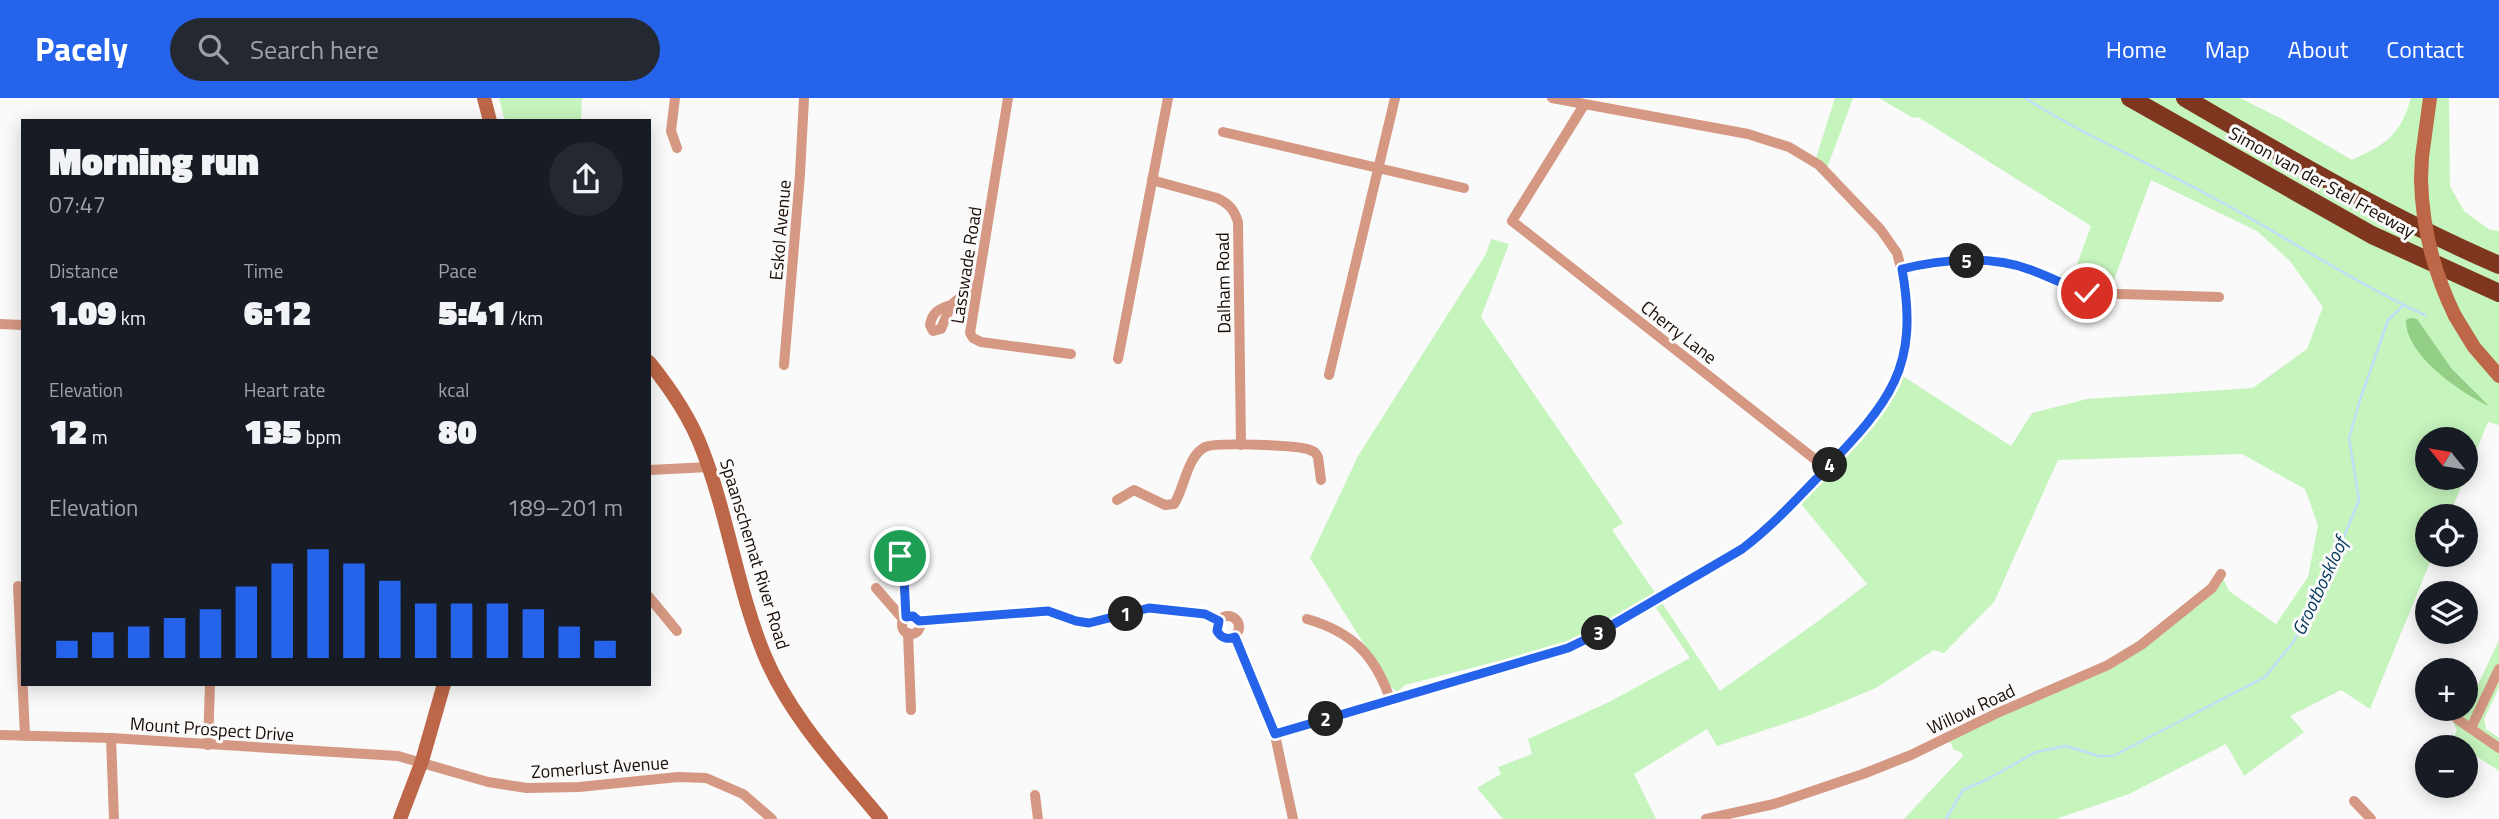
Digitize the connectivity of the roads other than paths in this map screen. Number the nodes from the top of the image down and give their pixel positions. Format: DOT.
graph roads {
  1 [pos="484,98"];
  2 [pos="675,98"];
  3 [pos="804,98"];
  4 [pos="1008,98"];
  5 [pos="1168,98"];
  6 [pos="1395,98"];
  7 [pos="1552,98"];
  8 [pos="2130,98"];
  9 [pos="2185,98"];
  10 [pos="2430,98"];
  11 [pos="1584,105"];
  12 [pos="489,119"];
  13 [pos="1223,132"];
  14 [pos="677,148"];
  15 [pos="1378,169"];
  16 [pos="1152,180"];
  17 [pos="1464,188"];
  18 [pos="2499,265"];
  19 [pos="1902,269"];
  20 [pos="978,283"];
  21 [pos="2499,293"];
  22 [pos="2219,297"];
  23 [pos="951,305"];
  24 [pos="0,324"];
  25 [pos="21,325"];
  26 [pos="1071,354"];
  27 [pos="1118,359"];
  28 [pos="651,365"];
  29 [pos="784,365"];
  30 [pos="1329,375"];
  31 [pos="2499,376"];
  32 [pos="1241,445"];
  33 [pos="709,467"];
  34 [pos="1826,468"];
  35 [pos="651,470"];
  36 [pos="1321,480"];
  37 [pos="1117,500"];
  38 [pos="900,556"];
  39 [pos="2221,574"];
  40 [pos="18,586"];
  41 [pos="876,588"];
  42 [pos="651,599"];
  43 [pos="905,618"];
  44 [pos="1217,619"];
  45 [pos="1307,619"];
  46 [pos="919,621"];
  47 [pos="677,631"];
  48 [pos="908,633"];
  49 [pos="1235,637"];
  50 [pos="21,650"];
  51 [pos="2499,669"];
  52 [pos="23,686"];
  53 [pos="211,686"];
  54 [pos="443,686"];
  55 [pos="1390,699"];
  56 [pos="911,710"];
  57 [pos="2460,721"];
  58 [pos="2471,728"];
  59 [pos="1275,734"];
  60 [pos="0,735"];
  61 [pos="25,736"];
  62 [pos="111,738"];
  63 [pos="208,745"];
  64 [pos="2499,748"];
  65 [pos="422,761"];
  66 [pos="1035,795"];
  67 [pos="2354,801"];
  68 [pos="114,819"];
  69 [pos="400,819"];
  70 [pos="772,819"];
  71 [pos="881,819"];
  72 [pos="1038,819"];
  73 [pos="1293,819"];
  74 [pos="1706,819"];
  75 [pos="2371,819"];
  1 -- 12 [label="main road"];
  2 -- 14 [label="street"];
  3 -- 29 [label="street, Eskol Avenue"];
  4 -- 20 [label="street, Lasswade Road"];
  5 -- 16 [label="street"];
  6 -- 15 [label="street"];
  7 -- 11 [label="street"];
  8 -- 21 [label="highway, Simon van der Stel Freeway"];
  9 -- 18 [label="highway, Simon van der Stel Freeway"];
  10 -- 31 [label="main road, bridge"];
  11 -- 19 [label="street"];
  11 -- 34 [label="street, Cherry Lane"];
  13 -- 15 [label="street"];
  15 -- 17 [label="street"];
  15 -- 30 [label="street"];
  16 -- 27 [label="street"];
  16 -- 32 [label="street, Dalham Road"];
  19 -- 22 [label="street"];
  19 -- 34 [label="street"];
  20 -- 23 [label="street"];
  20 -- 26 [label="street, Lasswade Road"];
  24 -- 25 [label="street"];
  28 -- 33 [label="main road, Spaanschemat River Road"];
  32 -- 36 [label="street"];
  32 -- 37 [label="street"];
  33 -- 35 [label="street"];
  33 -- 71 [label="main road, Spaanschemat River Road"];
  34 -- 55 [label="street"];
  38 -- 43 [label="street"];
  39 -- 74 [label="street, Willow Road"];
  40 -- 50 [label="street"];
  41 -- 43 [label="street"];
  42 -- 47 [label="street"];
  43 -- 46 [label="street"];
  43 -- 48 [label="street"];
  44 -- 46 [label="street"];
  44 -- 49 [label="street"];
  44 -- 49 [label="street"];
  45 -- 55 [label="street"];
  46 -- 48 [label="street"];
  48 -- 56 [label="street"];
  49 -- 59 [label="street"];
  51 -- 58 [label="street"];
  52 -- 61 [label="street"];
  53 -- 63 [label="street"];
  54 -- 65 [label="main road"];
  55 -- 59 [label="street"];
  57 -- 58 [label="street"];
  58 -- 64 [label="street"];
  59 -- 73 [label="street"];
  60 -- 61 [label="street, Mount Prospect Drive"];
  61 -- 62 [label="street, Mount Prospect Drive"];
  62 -- 63 [label="street, Mount Prospect Drive"];
  62 -- 68 [label="street"];
  63 -- 65 [label="street, Mount Prospect Drive"];
  65 -- 69 [label="main road"];
  65 -- 70 [label="street, Zomerlust Avenue"];
  66 -- 72 [label="street"];
  67 -- 75 [label="street"];
}
